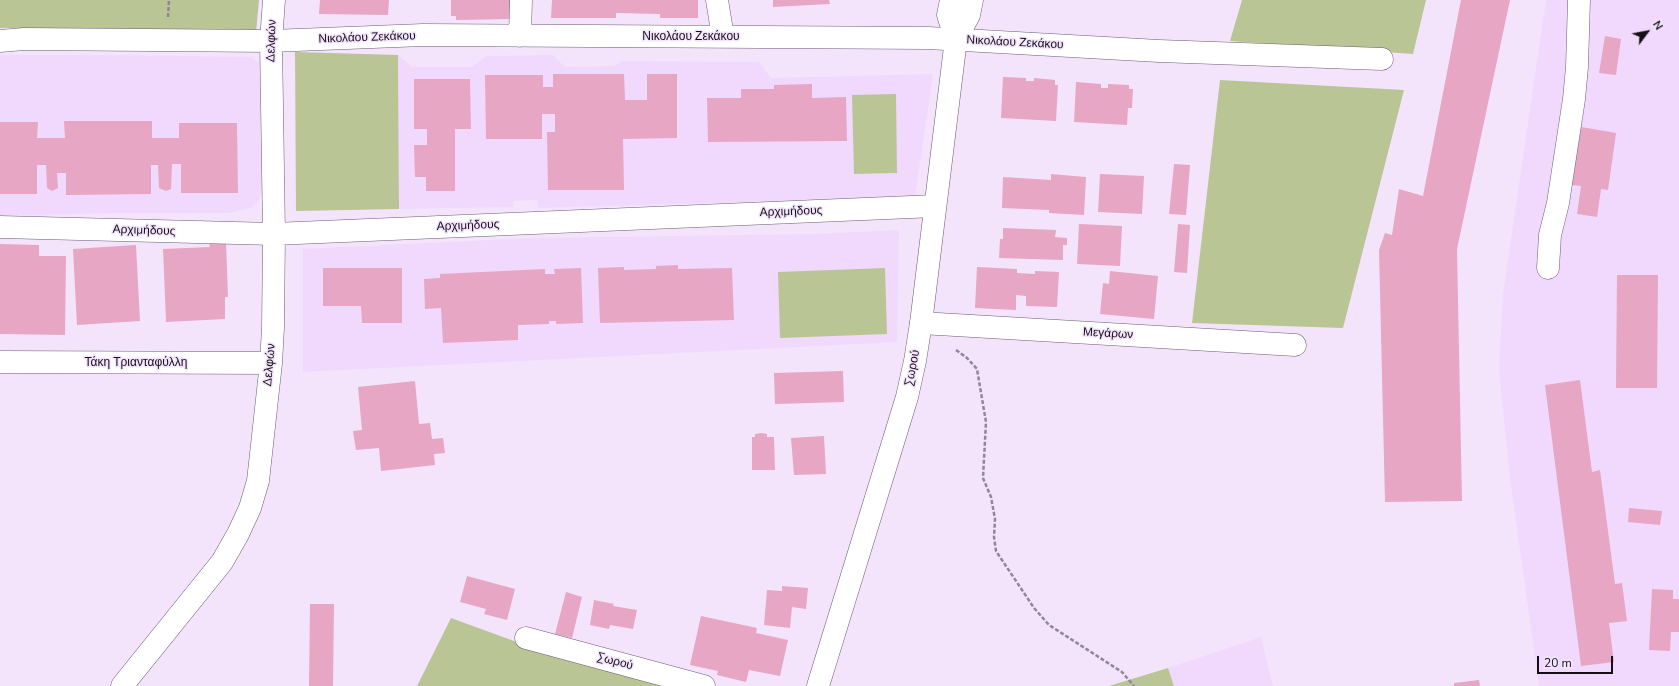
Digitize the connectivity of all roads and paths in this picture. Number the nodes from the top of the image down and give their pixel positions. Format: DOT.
graph roads {
  1 [pos="274,0"];
  2 [pos="521,0"];
  3 [pos="717,0"];
  4 [pos="951,0"];
  5 [pos="972,0"];
  6 [pos="1579,0"];
  7 [pos="520,36"];
  8 [pos="723,37"];
  9 [pos="956,40"];
  10 [pos="0,41"];
  11 [pos="270,41"];
  12 [pos="1382,59"];
  13 [pos="935,206"];
  14 [pos="0,227"];
  15 [pos="274,234"];
  16 [pos="1548,268"];
  17 [pos="921,323"];
  18 [pos="1295,345"];
  19 [pos="955,349"];
  20 [pos="0,362"];
  21 [pos="271,363"];
  22 [pos="526,638"];
  23 [pos="122,686"];
  24 [pos="704,686"];
  25 [pos="818,686"];
  26 [pos="1134,686"];
  1 -- 11 [label="street, Δελφών"];
  2 -- 7 [label="street"];
  3 -- 8 [label="street"];
  4 -- 9 [label="street, Σωρού"];
  5 -- 9 [label="street, Σωρού"];
  6 -- 16 [label="street"];
  7 -- 8 [label="street, Νικολάου Ζεκάκου"];
  7 -- 11 [label="street, Νικολάου Ζεκάκου"];
  8 -- 9 [label="street, Νικολάου Ζεκάκου"];
  9 -- 12 [label="street, Νικολάου Ζεκάκου"];
  9 -- 13 [label="street, Σωρού"];
  10 -- 11 [label="street, Νικολάου Ζεκάκου"];
  11 -- 15 [label="street, Δελφών"];
  13 -- 15 [label="street, Αρχιμήδους"];
  13 -- 17 [label="street, Σωρού"];
  14 -- 15 [label="street, Αρχιμήδους"];
  15 -- 21 [label="street, Δελφών"];
  17 -- 18 [label="street, Μεγάρων"];
  17 -- 25 [label="street, Σωρού"];
  19 -- 26 [label="path"];
  20 -- 21 [label="street, Τάκη Τριανταφύλλη"];
  21 -- 23 [label="street, Δελφών"];
  22 -- 24 [label="street, Σωρού"];
}
